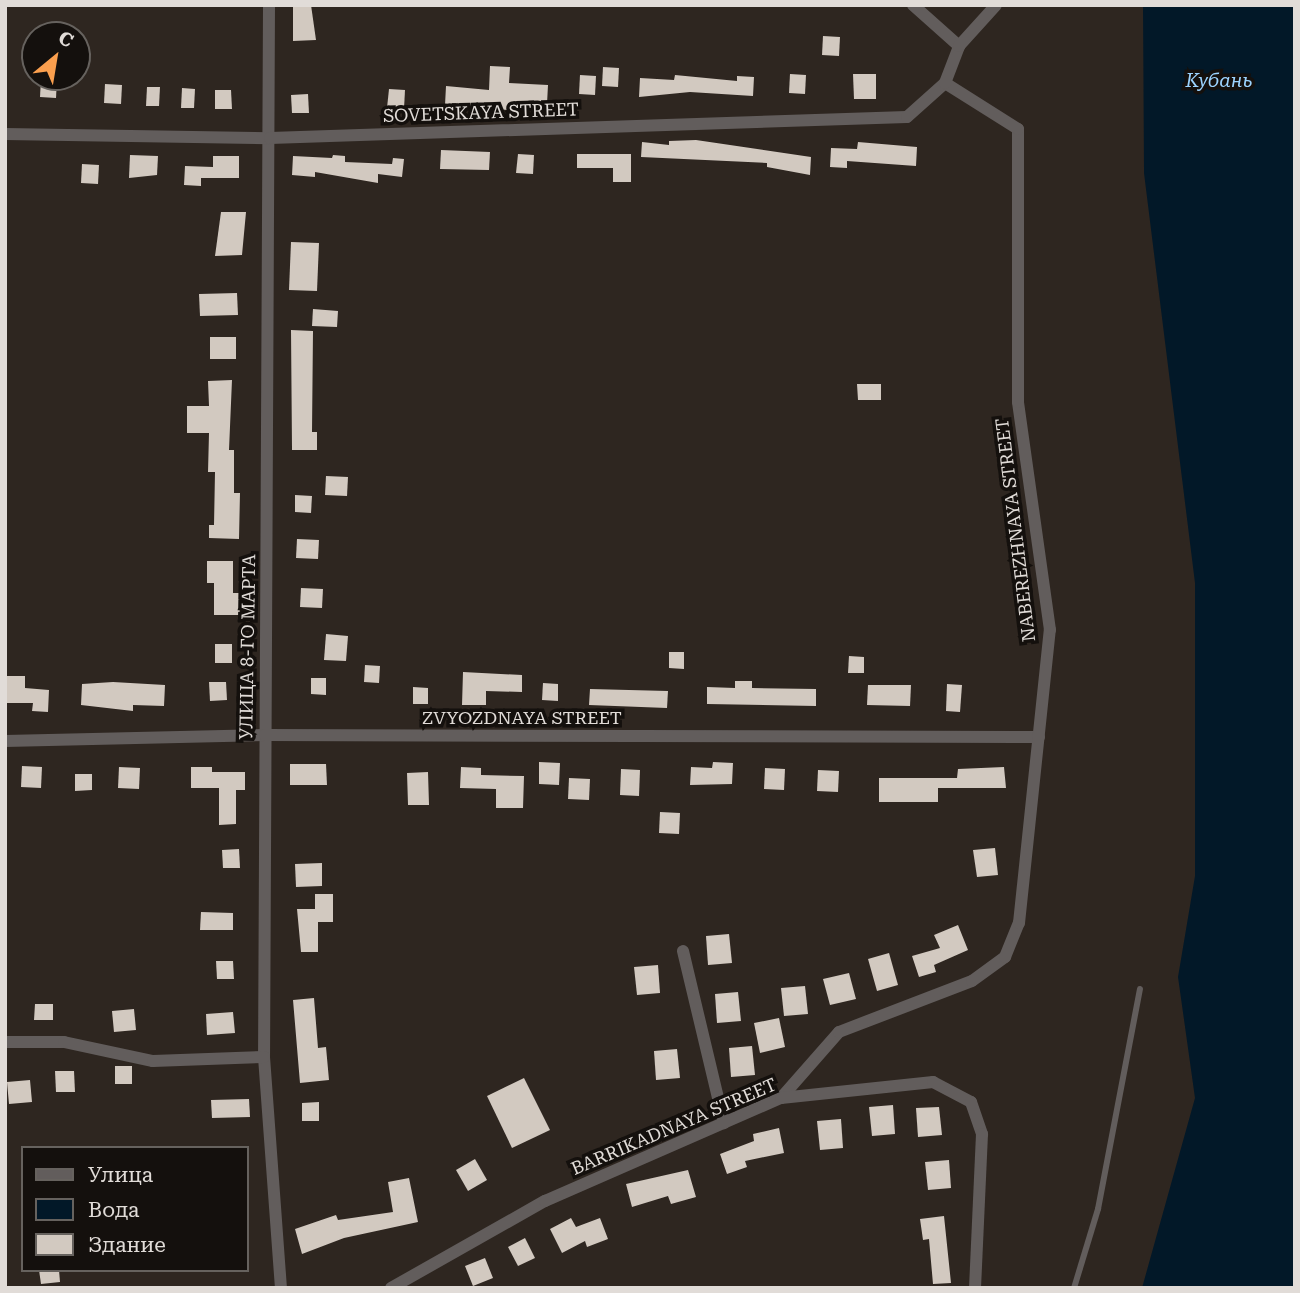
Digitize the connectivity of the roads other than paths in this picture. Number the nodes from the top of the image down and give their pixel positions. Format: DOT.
graph roads {
  1 [pos="269,5"];
  2 [pos="913,5"];
  3 [pos="996,5"];
  4 [pos="959,46"];
  5 [pos="945,83"];
  6 [pos="5,134"];
  7 [pos="270,138"];
  8 [pos="265,736"];
  9 [pos="1039,737"];
  10 [pos="5,741"];
  11 [pos="683,951"];
  12 [pos="1140,989"];
  13 [pos="5,1042"];
  14 [pos="264,1057"];
  15 [pos="781,1098"];
  16 [pos="724,1123"];
  17 [pos="281,1288"];
  18 [pos="391,1288"];
  19 [pos="975,1288"];
  20 [pos="1074,1288"];
  1 -- 7 [label="street, УЛИЦА 8-ГО МАРТА"];
  2 -- 4 [label="street"];
  3 -- 4 [label="street"];
  4 -- 5 [label="street"];
  5 -- 7 [label="street, SOVETSKAYA STREET"];
  5 -- 9 [label="street, NABEREZHNAYA STREET"];
  6 -- 7 [label="street, SOVETSKAYA STREET"];
  7 -- 8 [label="street, УЛИЦА 8-ГО МАРТА"];
  8 -- 9 [label="street, ZVYOZDNAYA STREET"];
  8 -- 10 [label="street, ZVYOZDNAYA STREET"];
  8 -- 14 [label="street, УЛИЦА 8-ГО МАРТА"];
  9 -- 15 [label="street, NABEREZHNAYA STREET"];
  11 -- 16 [label="street"];
  12 -- 20 [label="lane"];
  13 -- 14 [label="street"];
  14 -- 17 [label="street, УЛИЦА 8-ГО МАРТА"];
  15 -- 16 [label="street, BARRIKADNAYA STREET"];
  15 -- 19 [label="street, BARRIKADNAYA STREET"];
  16 -- 18 [label="street, BARRIKADNAYA STREET"];
}
